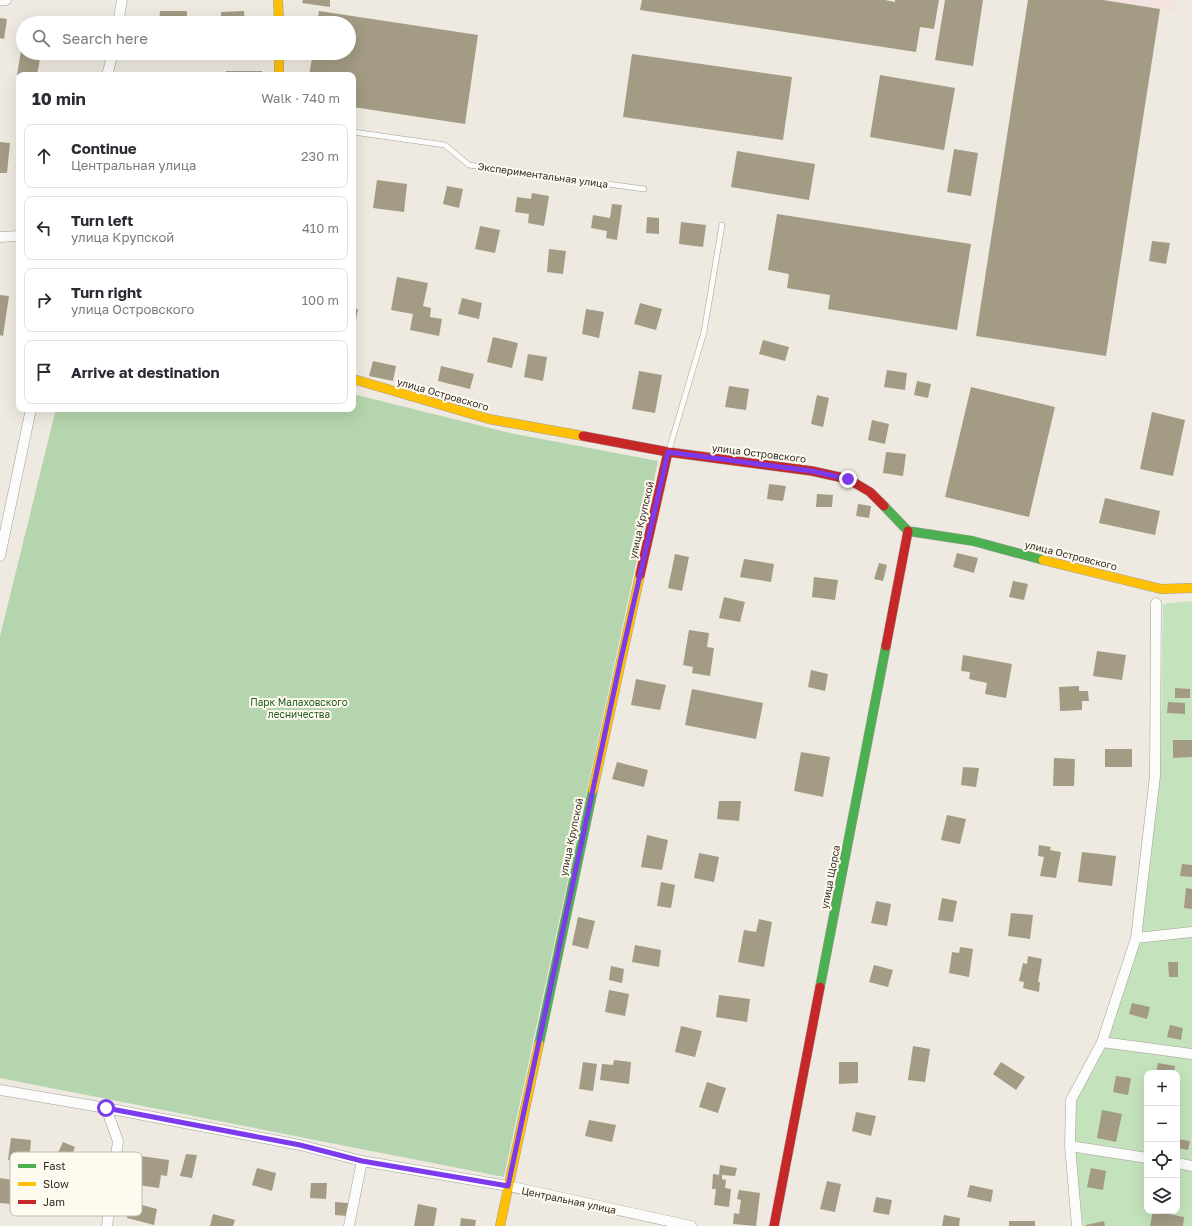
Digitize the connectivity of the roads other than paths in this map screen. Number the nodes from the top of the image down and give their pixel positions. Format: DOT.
graph roads {
  1 [pos="0,0"];
  2 [pos="6,0"];
  3 [pos="122,0"];
  4 [pos="278,0"];
  5 [pos="119,16"];
  6 [pos="279,16"];
  7 [pos="111,60"];
  8 [pos="279,60"];
  9 [pos="108,72"];
  10 [pos="279,72"];
  11 [pos="356,132"];
  12 [pos="644,189"];
  13 [pos="722,224"];
  14 [pos="16,236"];
  15 [pos="0,237"];
  16 [pos="356,380"];
  17 [pos="29,412"];
  18 [pos="668,452"];
  19 [pos="908,531"];
  20 [pos="0,556"];
  21 [pos="1192,588"];
  22 [pos="1156,603"];
  23 [pos="1192,932"];
  24 [pos="1136,938"];
  25 [pos="1102,1042"];
  26 [pos="1192,1054"];
  27 [pos="0,1090"];
  28 [pos="106,1108"];
  29 [pos="1070,1146"];
  30 [pos="117,1152"];
  31 [pos="1144,1158"];
  32 [pos="362,1161"];
  33 [pos="1180,1164"];
  34 [pos="1192,1166"];
  35 [pos="508,1186"];
  36 [pos="108,1216"];
  37 [pos="107,1226"];
  38 [pos="349,1226"];
  39 [pos="500,1226"];
  40 [pos="690,1226"];
  41 [pos="774,1226"];
  42 [pos="1077,1226"];
  1 -- 2 [label="street"];
  3 -- 5 [label="street"];
  4 -- 6 [label="street"];
  7 -- 9 [label="street"];
  8 -- 10 [label="street"];
  11 -- 12 [label="lane, Экспериментальная улица"];
  13 -- 18 [label="lane"];
  14 -- 15 [label="street"];
  16 -- 18 [label="street, улица Островского"];
  17 -- 20 [label="street"];
  18 -- 19 [label="street, улица Островского"];
  18 -- 35 [label="street, улица Крупской"];
  19 -- 21 [label="street, улица Островского"];
  19 -- 41 [label="street, улица Щорса"];
  22 -- 24 [label="street"];
  23 -- 24 [label="street"];
  24 -- 25 [label="street"];
  25 -- 26 [label="street"];
  25 -- 29 [label="street"];
  27 -- 28 [label="street, Центральная улица"];
  28 -- 30 [label="street"];
  28 -- 32 [label="street, Центральная улица"];
  29 -- 31 [label="street"];
  29 -- 42 [label="street"];
  32 -- 35 [label="street, Центральная улица"];
  32 -- 38 [label="street"];
  33 -- 34 [label="street"];
  35 -- 39 [label="street, улица Крупской"];
  35 -- 40 [label="street, Центральная улица"];
  36 -- 37 [label="street"];
}
